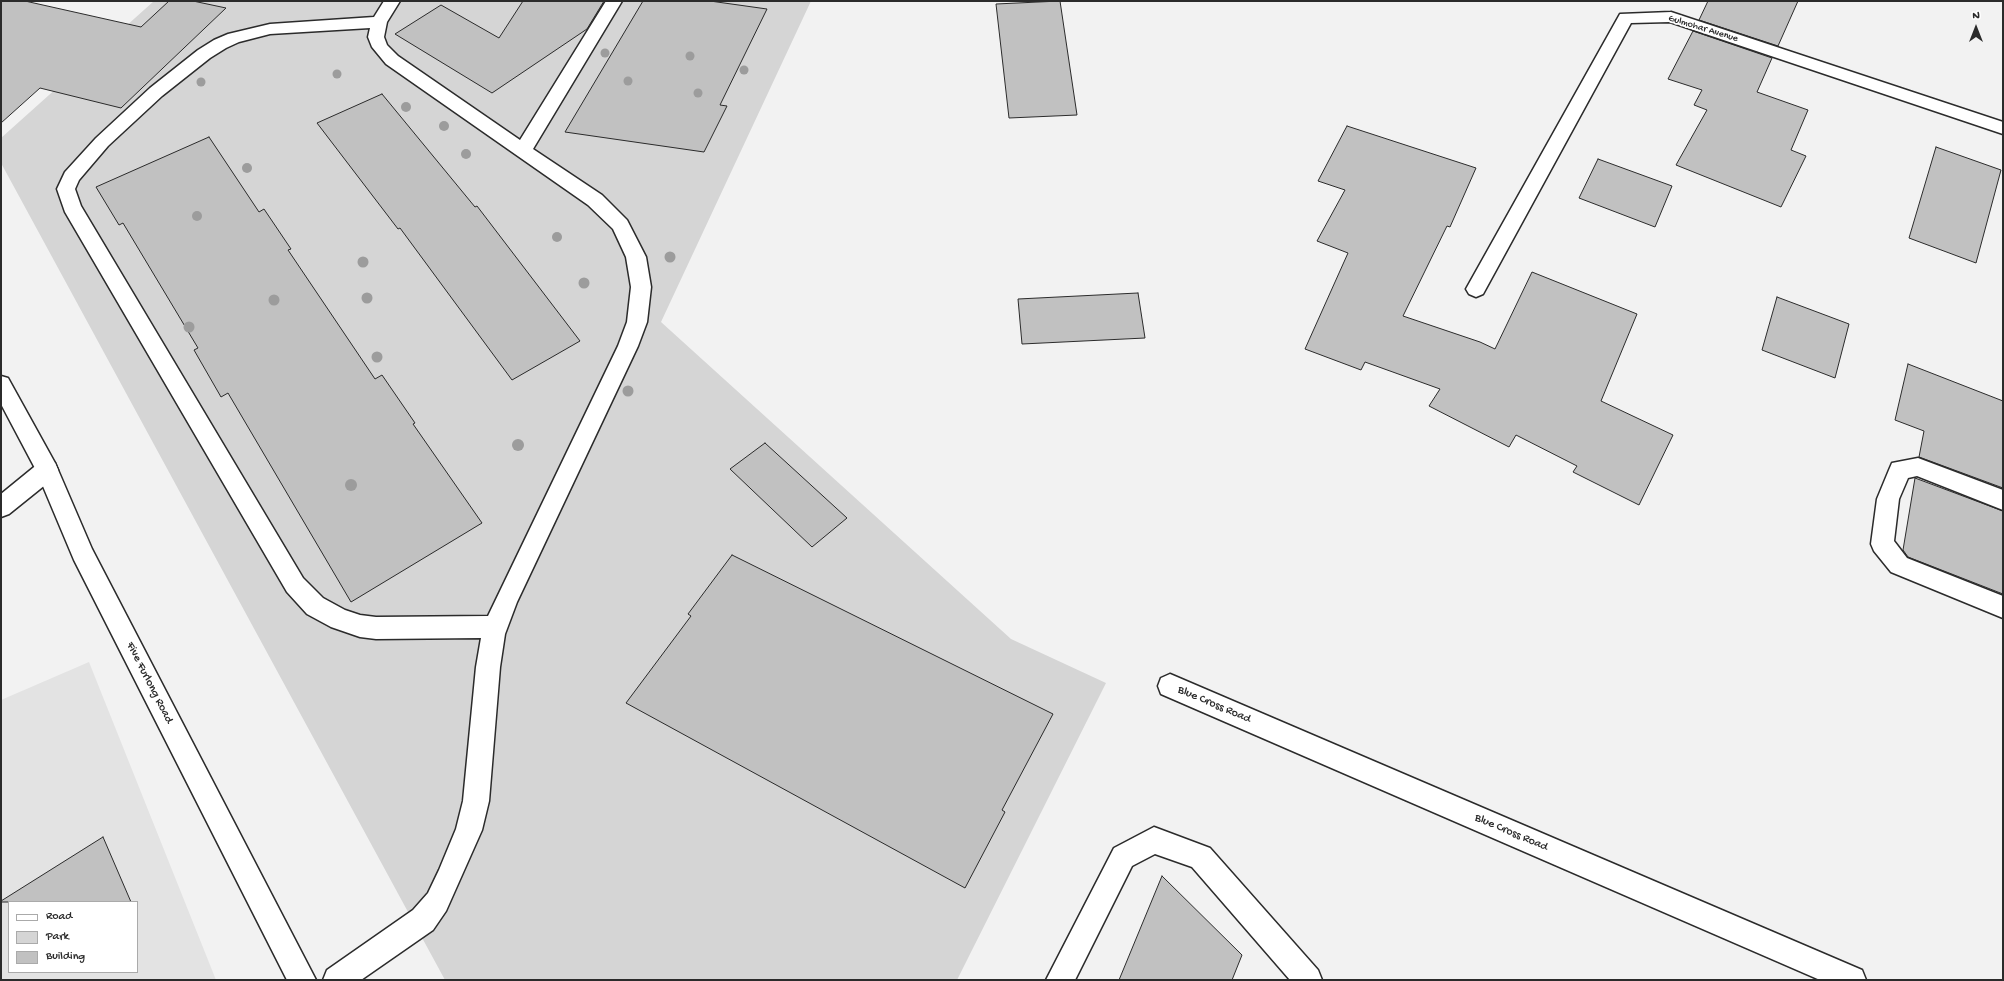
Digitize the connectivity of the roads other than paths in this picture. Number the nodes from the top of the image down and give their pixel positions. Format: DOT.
graph roads {
  1 [pos="392,1"];
  2 [pos="614,1"];
  3 [pos="379,22"];
  4 [pos="2003,128"];
  5 [pos="522,150"];
  6 [pos="1476,289"];
  7 [pos="1,384"];
  8 [pos="47,470"];
  9 [pos="2003,500"];
  10 [pos="1,507"];
  11 [pos="2003,607"];
  12 [pos="496,627"];
  13 [pos="1170,686"];
  14 [pos="302,980"];
  15 [pos="337,980"];
  16 [pos="1060,980"];
  17 [pos="1308,980"];
  18 [pos="1852,980"];
  1 -- 3 [label="street"];
  2 -- 5 [label="street"];
  3 -- 5 [label="street"];
  3 -- 12 [label="street"];
  4 -- 6 [label="street, Gulmohar Avenue"];
  5 -- 12 [label="street"];
  7 -- 8 [label="street, Five Furlong Road"];
  8 -- 10 [label="street"];
  8 -- 14 [label="street, Five Furlong Road"];
  9 -- 11 [label="street"];
  12 -- 15 [label="street"];
  13 -- 18 [label="street, Blue Cross Road"];
  16 -- 17 [label="street"];
}
